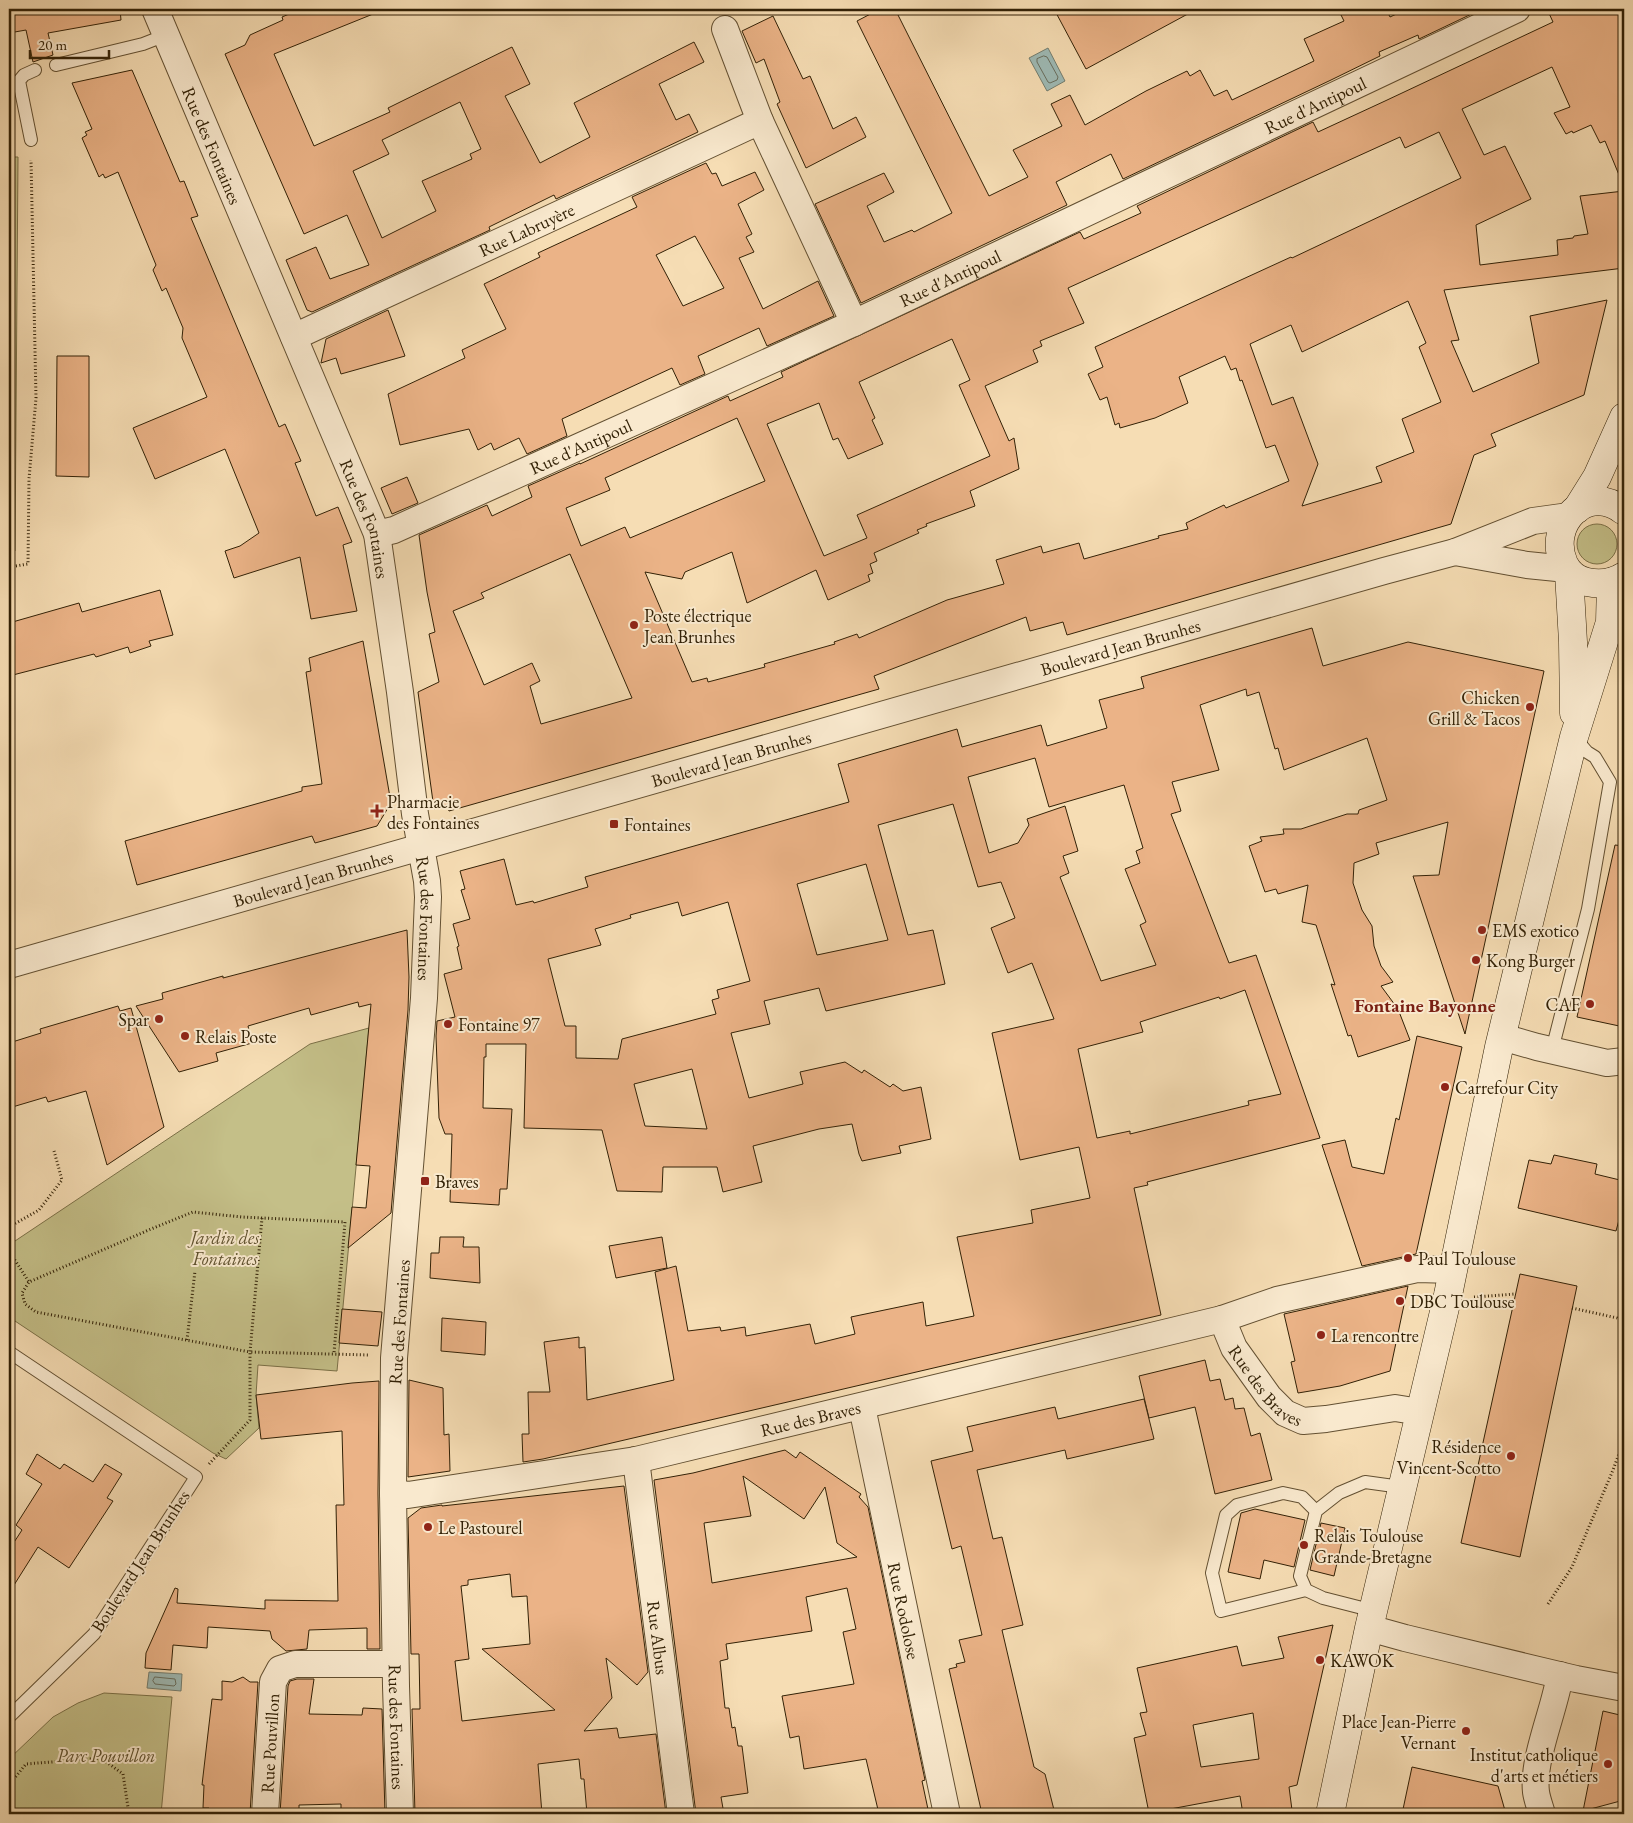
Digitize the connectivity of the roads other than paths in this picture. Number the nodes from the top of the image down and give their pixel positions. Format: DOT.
graph roads {
  1 [pos="155,9"];
  2 [pos="1517,9"];
  3 [pos="725,29"];
  4 [pos="166,35"];
  5 [pos="56,65"];
  6 [pos="35,70"];
  7 [pos="760,121"];
  8 [pos="31,140"];
  9 [pos="854,323"];
  10 [pos="294,337"];
  11 [pos="1624,417"];
  12 [pos="1624,511"];
  13 [pos="1573,513"];
  14 [pos="377,534"];
  15 [pos="1455,552"];
  16 [pos="1568,571"];
  17 [pos="1621,578"];
  18 [pos="1574,737"];
  19 [pos="420,848"];
  20 [pos="9,965"];
  21 [pos="1502,1037"];
  22 [pos="1552,1050"];
  23 [pos="1624,1061"];
  24 [pos="1453,1270"];
  25 [pos="1222,1319"];
  26 [pos="9,1352"];
  27 [pos="862,1407"];
  28 [pos="1420,1412"];
  29 [pos="636,1460"];
  30 [pos="1401,1487"];
  31 [pos="393,1493"];
  32 [pos="1316,1511"];
  33 [pos="1306,1590"];
  34 [pos="1371,1620"];
  35 [pos="396,1664"];
  36 [pos="1560,1674"];
  37 [pos="1624,1688"];
  38 [pos="9,1717"];
  39 [pos="265,1814"];
  40 [pos="400,1814"];
  41 [pos="681,1814"];
  42 [pos="947,1814"];
  43 [pos="1330,1814"];
  44 [pos="1542,1814"];
  1 -- 4 [label="street, Rue des Fontaines"];
  2 -- 9 [label="street, Rue d'Antipoul"];
  3 -- 7 [label="street"];
  4 -- 5 [label="lane"];
  4 -- 10 [label="street, Rue des Fontaines"];
  6 -- 8 [label="lane"];
  7 -- 9 [label="street"];
  7 -- 10 [label="street, Rue Labruyère"];
  9 -- 14 [label="street, Rue d'Antipoul"];
  10 -- 14 [label="street, Rue des Fontaines"];
  11 -- 13 [label="main road"];
  12 -- 13 [label="main road"];
  13 -- 15 [label="street, Boulevard Jean Brunhes"];
  13 -- 16 [label="main road"];
  14 -- 19 [label="street, Rue des Fontaines"];
  15 -- 16 [label="street, Boulevard Jean Brunhes"];
  15 -- 19 [label="street, Boulevard Jean Brunhes"];
  16 -- 17 [label="main road"];
  16 -- 18 [label="main road"];
  17 -- 18 [label="main road"];
  18 -- 21 [label="main road"];
  18 -- 22 [label="lane"];
  19 -- 20 [label="street, Boulevard Jean Brunhes"];
  19 -- 31 [label="street, Rue des Fontaines"];
  21 -- 22 [label="street"];
  21 -- 24 [label="main road"];
  22 -- 23 [label="street"];
  24 -- 25 [label="street, Rue des Braves"];
  24 -- 28 [label="main road"];
  25 -- 27 [label="street, Rue des Braves"];
  25 -- 28 [label="street, Rue des Braves"];
  26 -- 38 [label="lane, Boulevard Jean Brunhes"];
  27 -- 29 [label="street, Rue des Braves"];
  27 -- 42 [label="street, Rue Rodolose"];
  28 -- 30 [label="main road"];
  29 -- 31 [label="street, Rue des Braves"];
  29 -- 41 [label="street, Rue Albus"];
  30 -- 32 [label="lane"];
  30 -- 34 [label="main road"];
  31 -- 35 [label="street, Rue des Fontaines"];
  32 -- 33 [label="lane"];
  32 -- 33 [label="lane"];
  33 -- 34 [label="lane"];
  34 -- 36 [label="street"];
  34 -- 43 [label="main road"];
  35 -- 39 [label="street, Rue Pouvillon"];
  35 -- 40 [label="street, Rue des Fontaines"];
  36 -- 37 [label="street"];
  36 -- 44 [label="street"];
}
